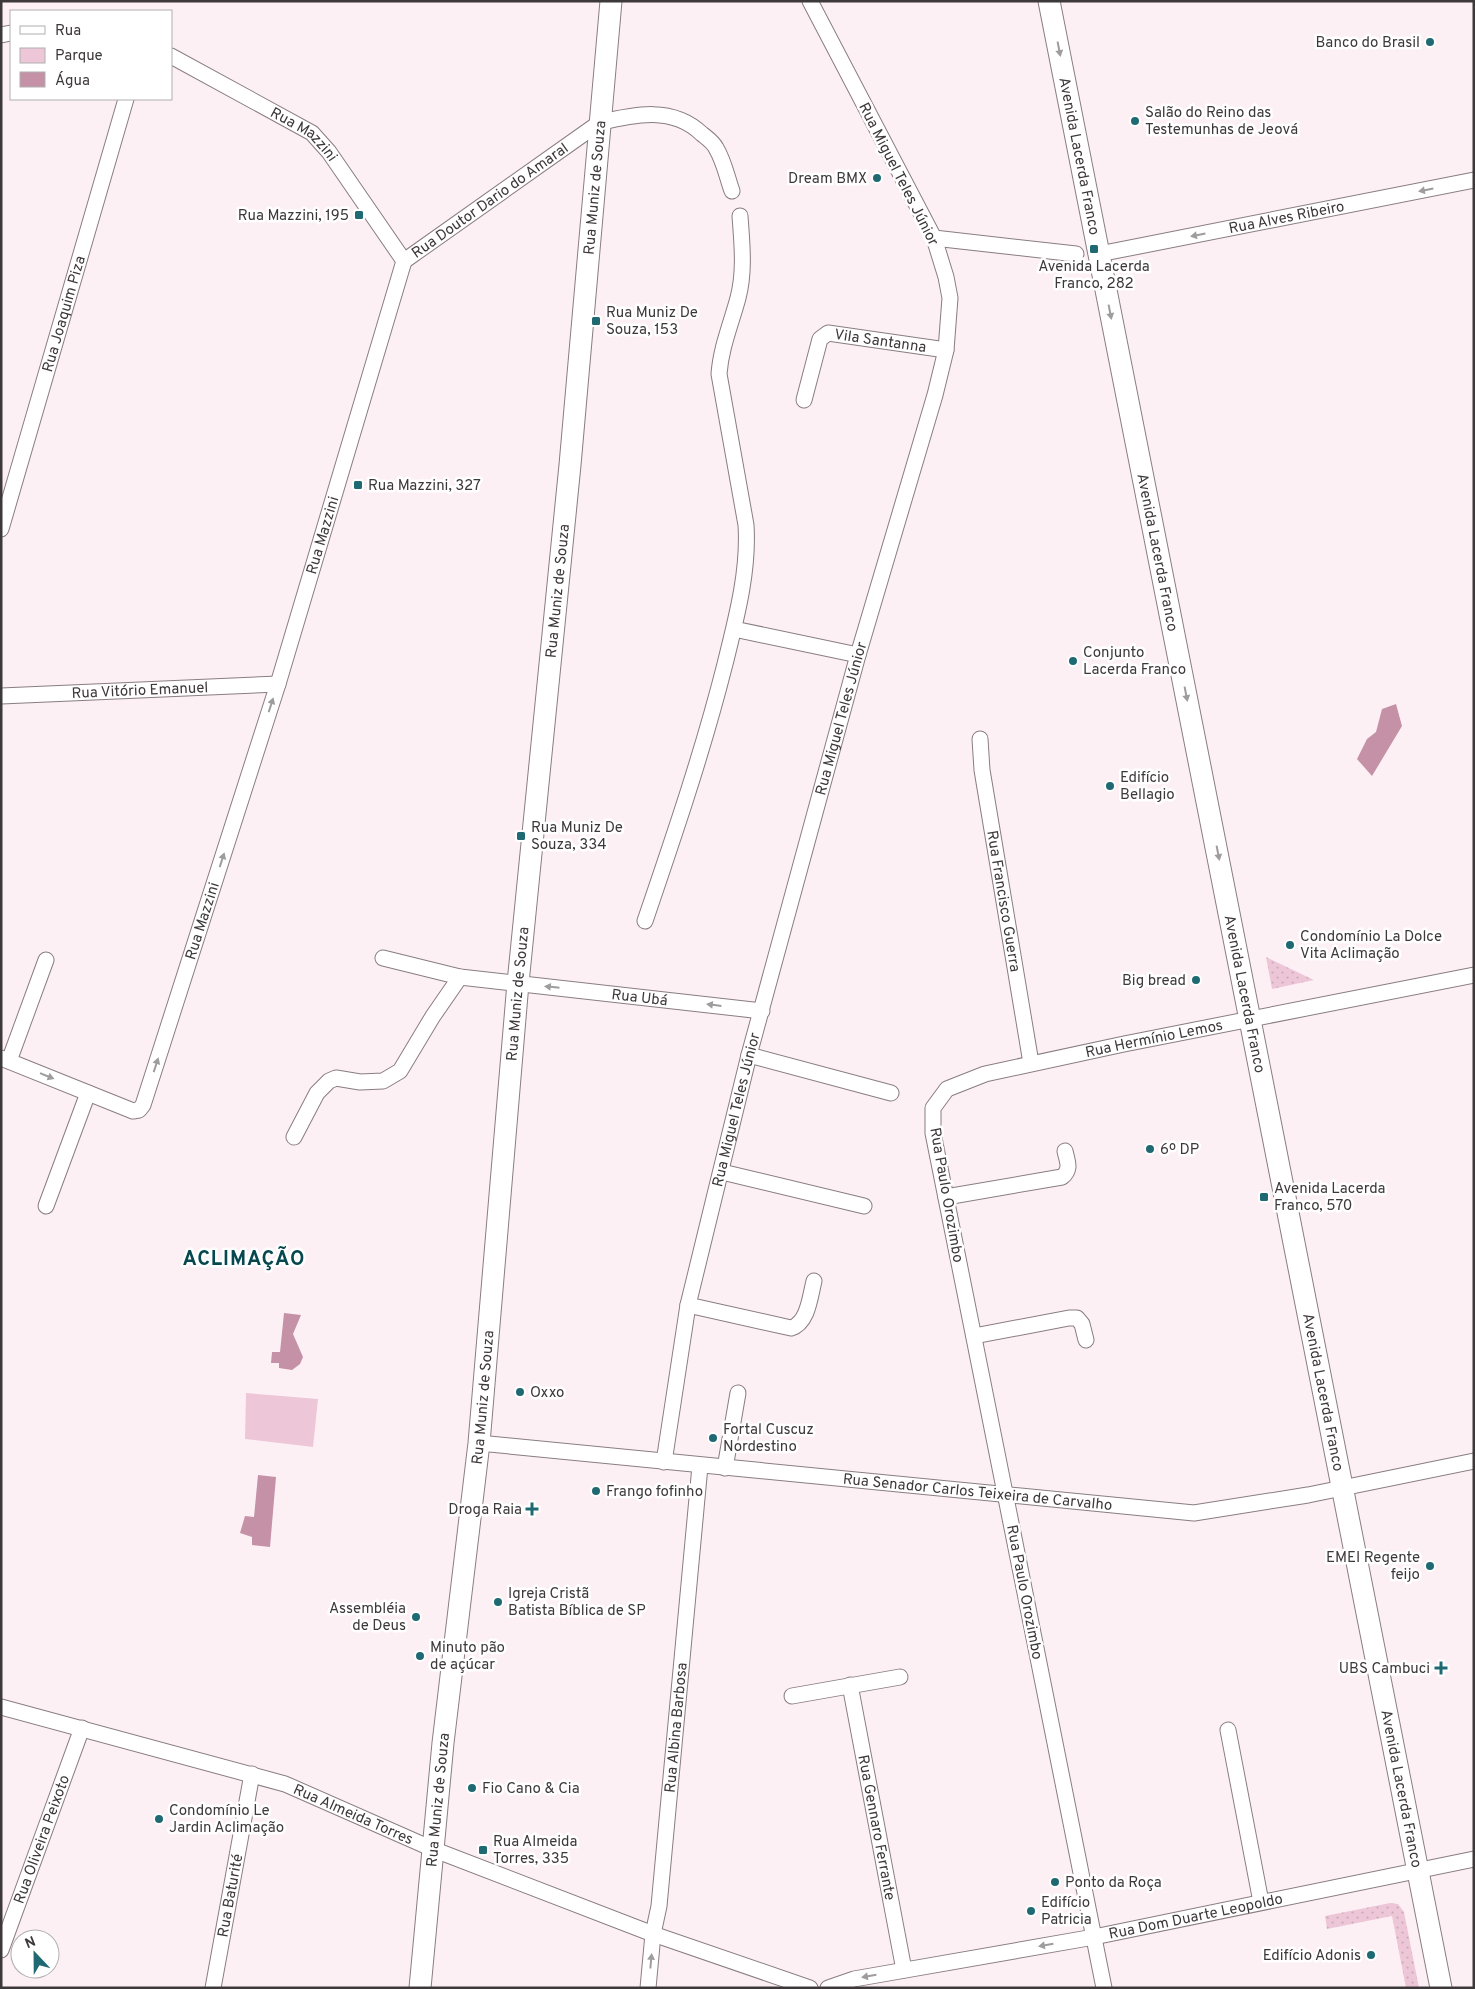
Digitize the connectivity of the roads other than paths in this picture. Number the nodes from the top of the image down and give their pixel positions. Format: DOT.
graph roads {
  1 [pos="612,1"];
  2 [pos="810,1"];
  3 [pos="1049,1"];
  4 [pos="172,57"];
  5 [pos="126,100"];
  6 [pos="599,123"];
  7 [pos="1474,180"];
  8 [pos="732,192"];
  9 [pos="740,216"];
  10 [pos="934,238"];
  11 [pos="1076,254"];
  12 [pos="1099,254"];
  13 [pos="404,260"];
  14 [pos="946,350"];
  15 [pos="804,400"];
  16 [pos="4,507"];
  17 [pos="1,529"];
  18 [pos="734,629"];
  19 [pos="858,655"];
  20 [pos="278,684"];
  21 [pos="1,696"];
  22 [pos="980,739"];
  23 [pos="645,921"];
  24 [pos="383,958"];
  25 [pos="46,960"];
  26 [pos="1474,975"];
  27 [pos="460,977"];
  28 [pos="518,983"];
  29 [pos="762,1012"];
  30 [pos="1251,1019"];
  31 [pos="749,1055"];
  32 [pos="5,1060"];
  33 [pos="1031,1063"];
  34 [pos="88,1093"];
  35 [pos="891,1093"];
  36 [pos="933,1108"];
  37 [pos="294,1137"];
  38 [pos="1065,1151"];
  39 [pos="722,1172"];
  40 [pos="946,1197"];
  41 [pos="46,1206"];
  42 [pos="864,1206"];
  43 [pos="814,1281"];
  44 [pos="688,1305"];
  45 [pos="974,1336"];
  46 [pos="1086,1340"];
  47 [pos="738,1393"];
  48 [pos="478,1443"];
  49 [pos="1474,1461"];
  50 [pos="664,1462"];
  51 [pos="700,1466"];
  52 [pos="725,1468"];
  53 [pos="1343,1488"];
  54 [pos="1005,1496"];
  55 [pos="900,1676"];
  56 [pos="850,1685"];
  57 [pos="792,1696"];
  58 [pos="1,1706"];
  59 [pos="82,1728"];
  60 [pos="1228,1730"];
  61 [pos="252,1774"];
  62 [pos="435,1850"];
  63 [pos="1474,1859"];
  64 [pos="1418,1870"];
  65 [pos="1261,1902"];
  66 [pos="654,1934"];
  67 [pos="1094,1937"];
  68 [pos="1,1950"];
  69 [pos="904,1970"];
  70 [pos="213,1988"];
  71 [pos="420,1988"];
  72 [pos="648,1988"];
  73 [pos="810,1988"];
  74 [pos="828,1988"];
  75 [pos="1104,1988"];
  76 [pos="1441,1988"];
  1 -- 6 [label="street, Rua Muniz de Souza"];
  2 -- 10 [label="street, Rua Miguel Teles Júnior"];
  3 -- 12 [label="street, Avenida Lacerda Franco, one-way"];
  4 -- 13 [label="street, Rua Mazzini"];
  5 -- 16 [label="street, Rua Joaquim Piza"];
  6 -- 8 [label="street"];
  6 -- 13 [label="street, Rua Doutor Dario do Amaral"];
  6 -- 28 [label="street, Rua Muniz de Souza"];
  7 -- 12 [label="street, Rua Alves Ribeiro, one-way"];
  9 -- 18 [label="street"];
  10 -- 11 [label="street"];
  10 -- 14 [label="street, Rua Miguel Teles Júnior"];
  12 -- 30 [label="street, Avenida Lacerda Franco, one-way"];
  13 -- 20 [label="street, Rua Mazzini"];
  14 -- 15 [label="street, Vila Santanna"];
  14 -- 19 [label="street, Rua Miguel Teles Júnior"];
  16 -- 17 [label="street, Rua Joaquim Piza"];
  18 -- 19 [label="street"];
  18 -- 23 [label="street"];
  19 -- 29 [label="street, Rua Miguel Teles Júnior"];
  20 -- 21 [label="street, Rua Vitório Emanuel"];
  34 -- 20 [label="street, Rua Mazzini, one-way"];
  22 -- 33 [label="street, Rua Francisco Guerra"];
  24 -- 27 [label="street, Rua Ubá"];
  25 -- 32 [label="street"];
  26 -- 30 [label="street, Rua Hermínio Lemos"];
  27 -- 28 [label="street, Rua Ubá"];
  27 -- 37 [label="street"];
  29 -- 28 [label="street, Rua Ubá, one-way"];
  28 -- 48 [label="street, Rua Muniz de Souza"];
  29 -- 31 [label="street, Rua Miguel Teles Júnior"];
  30 -- 33 [label="street, Rua Hermínio Lemos"];
  30 -- 53 [label="street, Avenida Lacerda Franco"];
  31 -- 35 [label="street"];
  31 -- 39 [label="street, Rua Miguel Teles Júnior"];
  32 -- 34 [label="street, one-way"];
  33 -- 36 [label="street, Rua Hermínio Lemos"];
  34 -- 41 [label="street"];
  36 -- 40 [label="street, Rua Paulo Orozimbo"];
  38 -- 40 [label="street"];
  39 -- 42 [label="street"];
  39 -- 44 [label="street, Rua Miguel Teles Júnior"];
  40 -- 45 [label="street, Rua Paulo Orozimbo"];
  43 -- 44 [label="street"];
  44 -- 50 [label="street, Rua Miguel Teles Júnior"];
  45 -- 46 [label="street"];
  45 -- 54 [label="street, Rua Paulo Orozimbo"];
  47 -- 52 [label="street"];
  48 -- 50 [label="street, Rua Senador Carlos Teixeira de Carvalho"];
  48 -- 62 [label="street, Rua Muniz de Souza"];
  49 -- 53 [label="street, Rua Senador Carlos Teixeira de Carvalho"];
  50 -- 51 [label="street, Rua Senador Carlos Teixeira de Carvalho"];
  51 -- 52 [label="street, Rua Senador Carlos Teixeira de Carvalho"];
  51 -- 66 [label="street, Rua Albina Barbosa"];
  52 -- 54 [label="street, Rua Senador Carlos Teixeira de Carvalho"];
  53 -- 54 [label="street, Rua Senador Carlos Teixeira de Carvalho"];
  53 -- 64 [label="street, Avenida Lacerda Franco"];
  54 -- 67 [label="street, Rua Paulo Orozimbo"];
  55 -- 56 [label="street"];
  56 -- 57 [label="street"];
  56 -- 69 [label="street, Rua Gennaro Ferrante"];
  58 -- 59 [label="street, Rua Almeida Torres"];
  59 -- 61 [label="street, Rua Almeida Torres"];
  59 -- 68 [label="street, Rua Oliveira Peixoto"];
  60 -- 65 [label="street"];
  61 -- 62 [label="street, Rua Almeida Torres"];
  61 -- 70 [label="street, Rua Baturité"];
  62 -- 66 [label="street, Rua Almeida Torres"];
  62 -- 71 [label="street, Rua Muniz de Souza"];
  63 -- 64 [label="street, Rua Dom Duarte Leopoldo"];
  64 -- 65 [label="street, Rua Dom Duarte Leopoldo"];
  64 -- 76 [label="street, Avenida Lacerda Franco"];
  65 -- 67 [label="street, Rua Dom Duarte Leopoldo"];
  72 -- 66 [label="street, Rua Albina Barbosa, one-way"];
  66 -- 73 [label="street, Rua Almeida Torres"];
  67 -- 69 [label="street, Rua Dom Duarte Leopoldo, one-way"];
  67 -- 75 [label="street, Rua Paulo Orozimbo"];
  69 -- 74 [label="street, Rua Dom Duarte Leopoldo, one-way"];
}
